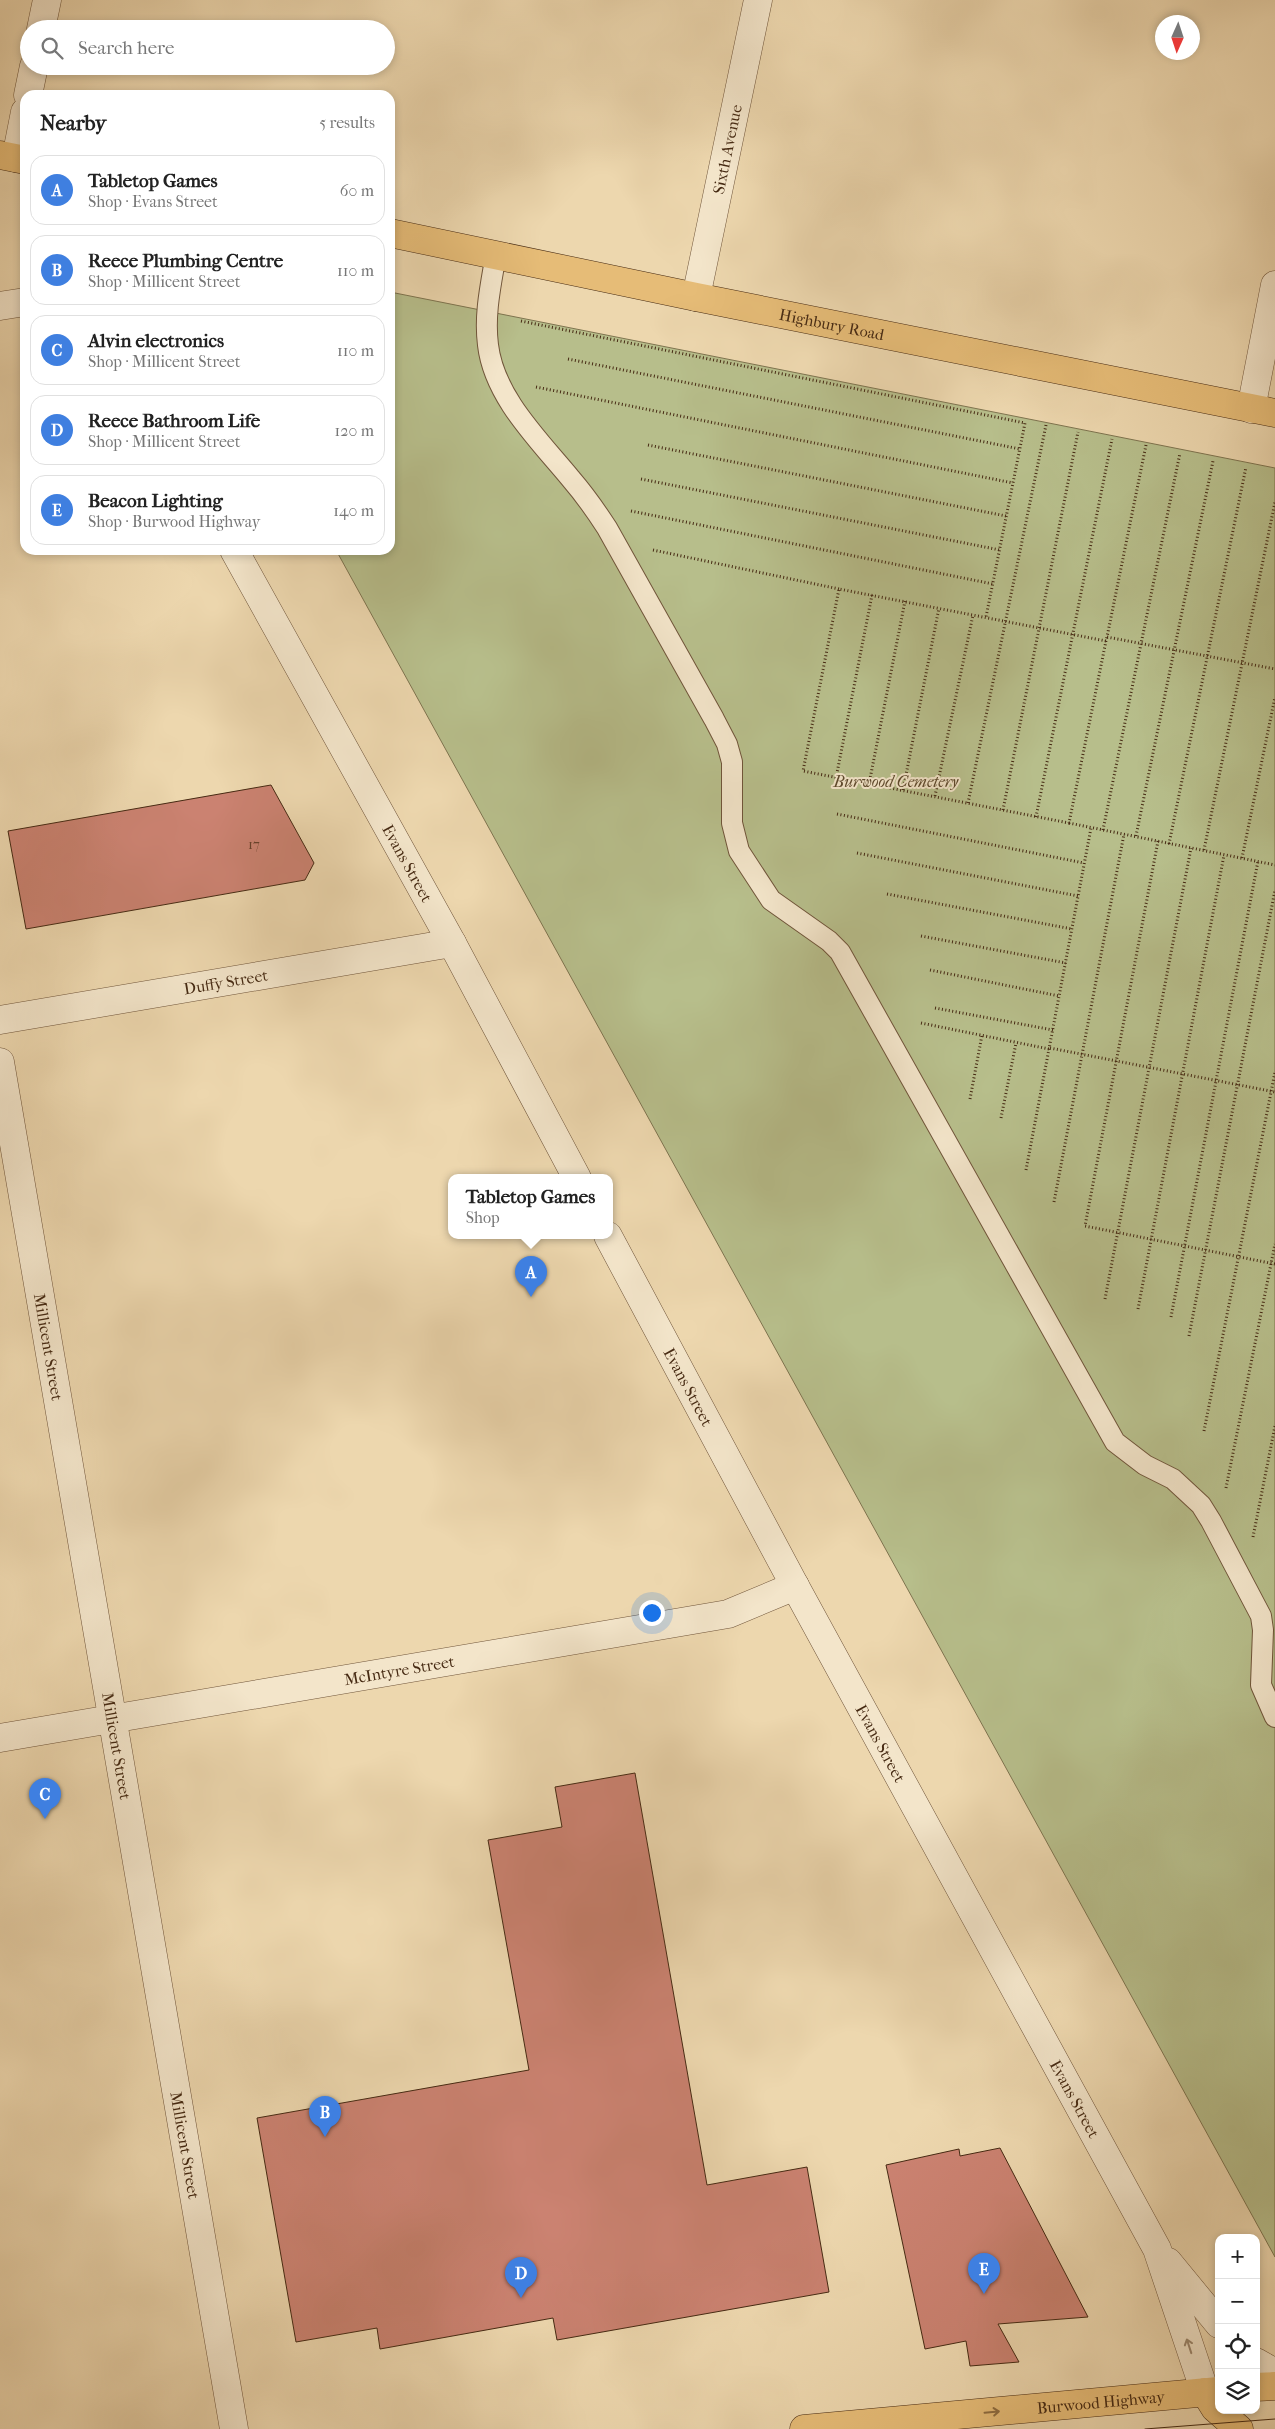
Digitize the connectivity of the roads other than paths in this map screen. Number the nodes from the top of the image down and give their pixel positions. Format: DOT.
graph roads {
  1 [pos="47,0"];
  2 [pos="758,0"];
  3 [pos="43,20"];
  4 [pos="32,75"];
  5 [pos="29,90"];
  6 [pos="20,133"];
  7 [pos="14,158"];
  8 [pos="395,234"];
  9 [pos="496,254"];
  10 [pos="1275,285"];
  11 [pos="696,297"];
  12 [pos="20,303"];
  13 [pos="0,306"];
  14 [pos="1263,411"];
  15 [pos="237,555"];
  16 [pos="452,944"];
  17 [pos="0,1020"];
  18 [pos="0,1062"];
  19 [pos="575,1174"];
  20 [pos="610,1239"];
  21 [pos="795,1586"];
  22 [pos="1275,1716"];
  23 [pos="112,1719"];
  24 [pos="0,1738"];
  25 [pos="1157,2249"];
  26 [pos="1215,2319"];
  27 [pos="1260,2364"];
  28 [pos="1275,2373"];
  29 [pos="1275,2386"];
  30 [pos="1260,2388"];
  31 [pos="1212,2392"];
  32 [pos="859,2427"];
  33 [pos="234,2429"];
  34 [pos="804,2429"];
  35 [pos="1239,2429"];
  1 -- 3 [label="street"];
  2 -- 11 [label="street, Sixth Avenue"];
  4 -- 5 [label="street"];
  6 -- 7 [label="street"];
  8 -- 9 [label="main road, Highbury Road"];
  9 -- 11 [label="main road, Highbury Road"];
  9 -- 22 [label="lane"];
  10 -- 14 [label="street"];
  11 -- 14 [label="main road, Highbury Road"];
  12 -- 13 [label="street"];
  15 -- 16 [label="street, Evans Street"];
  16 -- 17 [label="street, Duffy Street"];
  16 -- 19 [label="street, Evans Street"];
  18 -- 23 [label="street, Millicent Street"];
  20 -- 21 [label="street, Evans Street"];
  21 -- 23 [label="street, McIntyre Street"];
  21 -- 25 [label="street, Evans Street"];
  23 -- 24 [label="street, McIntyre Street"];
  23 -- 33 [label="street, Millicent Street"];
  25 -- 26 [label="street, Evans Street"];
  31 -- 25 [label="street, Evans Street, one-way"];
  27 -- 28 [label="street"];
  29 -- 30 [label="main road"];
  32 -- 31 [label="main road, Burwood Highway, one-way"];
  31 -- 35 [label="main road"];
  32 -- 34 [label="main road, Burwood Highway"];
}
